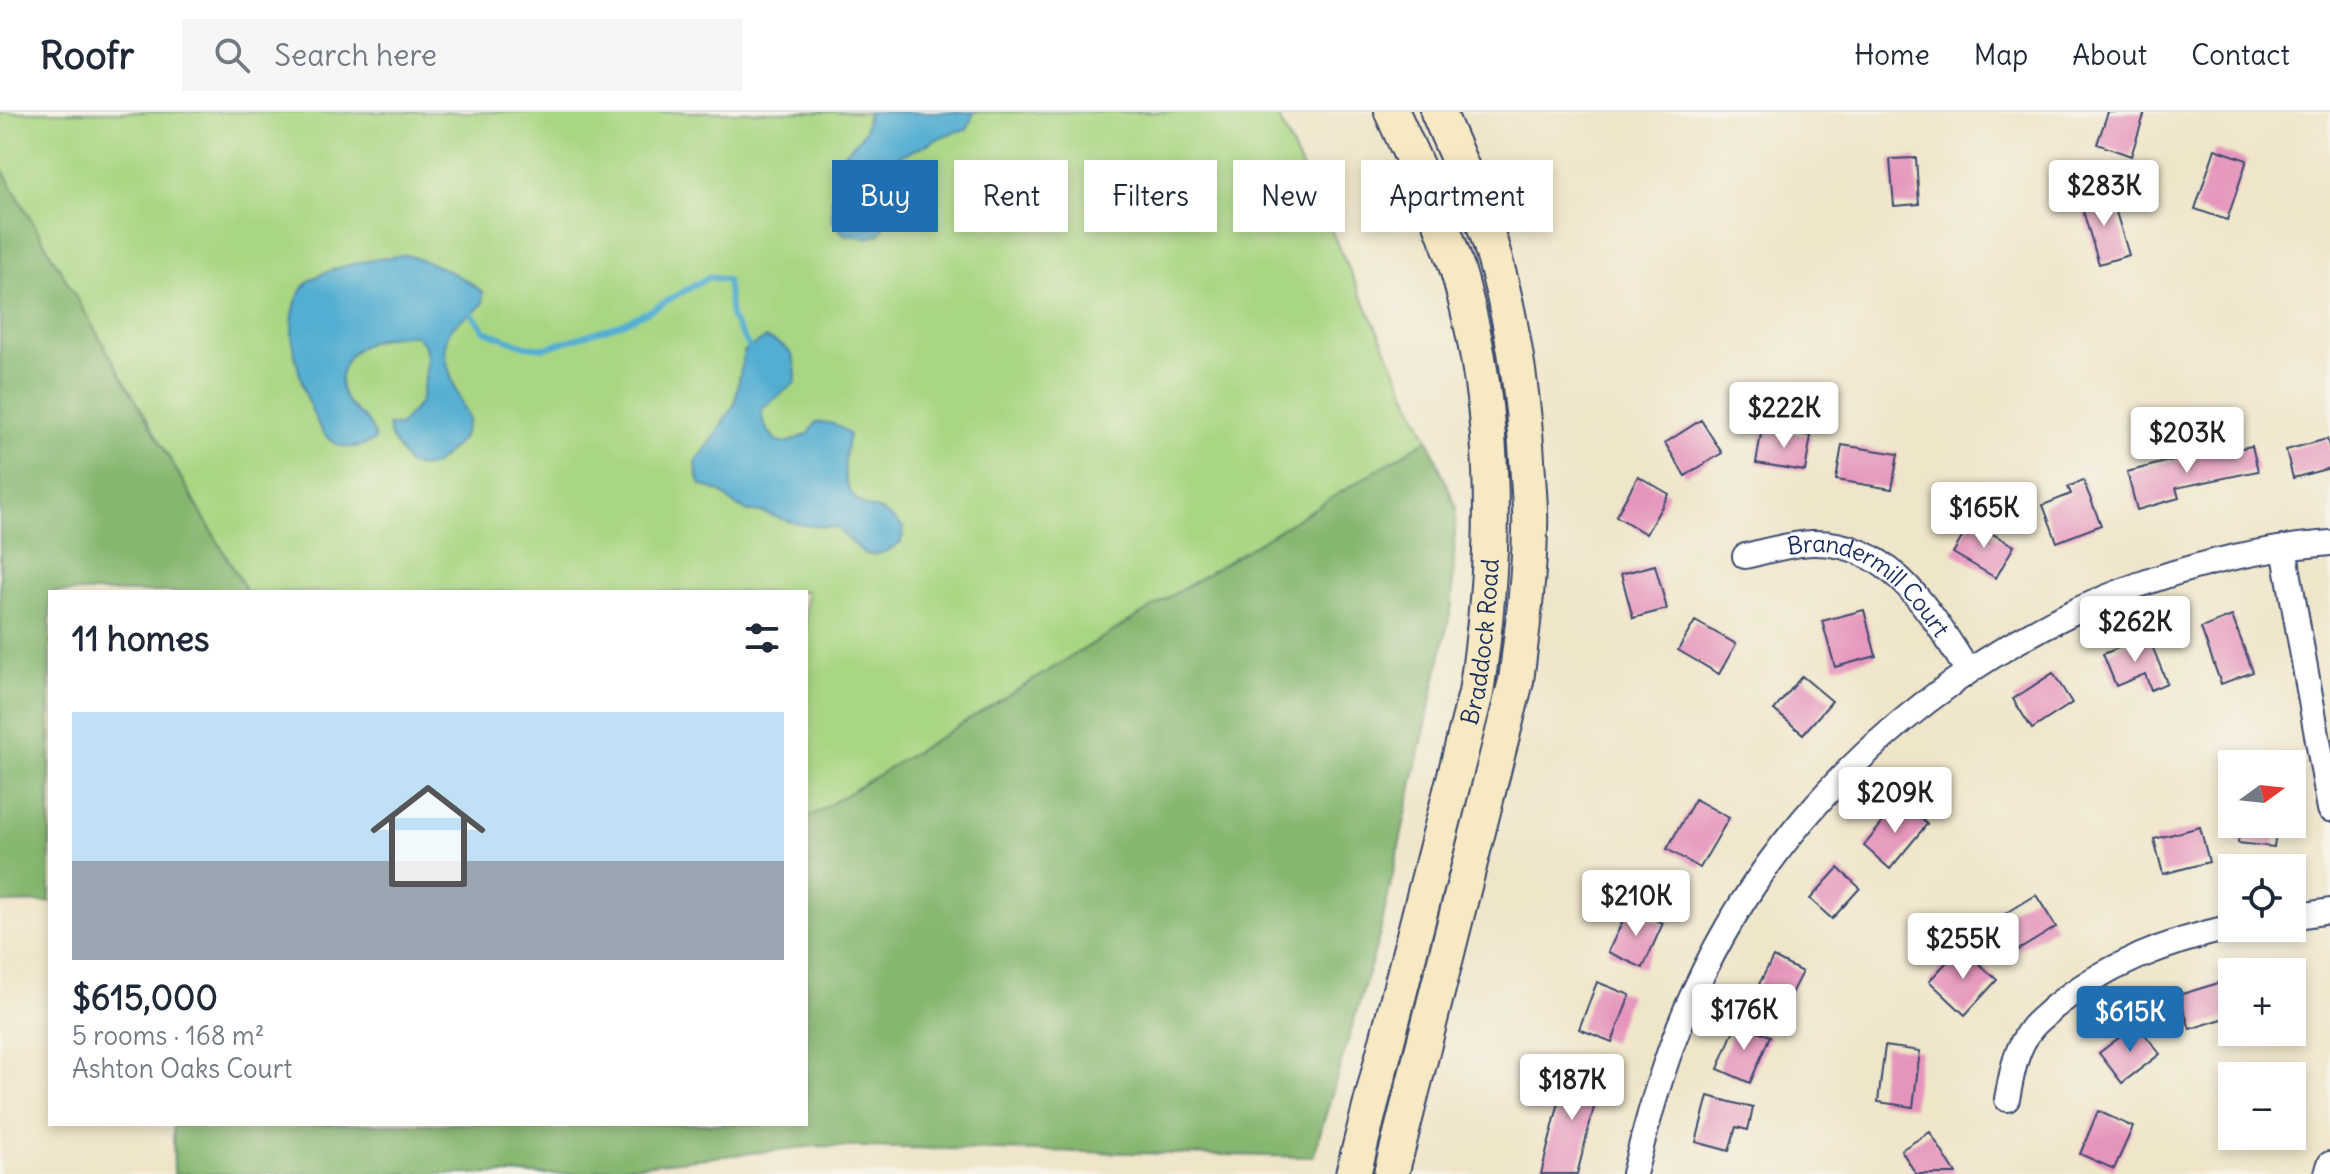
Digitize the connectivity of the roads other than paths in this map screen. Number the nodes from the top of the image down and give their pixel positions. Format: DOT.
graph roads {
  1 [pos="1392,112"];
  2 [pos="1438,112"];
  3 [pos="2330,543"];
  4 [pos="2284,548"];
  5 [pos="1745,556"];
  6 [pos="1968,671"];
  7 [pos="2330,809"];
  8 [pos="2330,911"];
  9 [pos="2306,915"];
  10 [pos="2218,930"];
  11 [pos="2007,1099"];
  12 [pos="2330,1164"];
  13 [pos="1353,1174"];
  14 [pos="1391,1174"];
  15 [pos="1634,1174"];
  16 [pos="2327,1174"];
  1 -- 13 [label="main road, Braddock Road"];
  2 -- 14 [label="main road, Braddock Road"];
  3 -- 4 [label="street"];
  4 -- 6 [label="street"];
  4 -- 7 [label="street"];
  5 -- 6 [label="street, Brandermill Court"];
  6 -- 15 [label="street"];
  8 -- 9 [label="street"];
  10 -- 11 [label="street"];
  12 -- 16 [label="street"];
}
